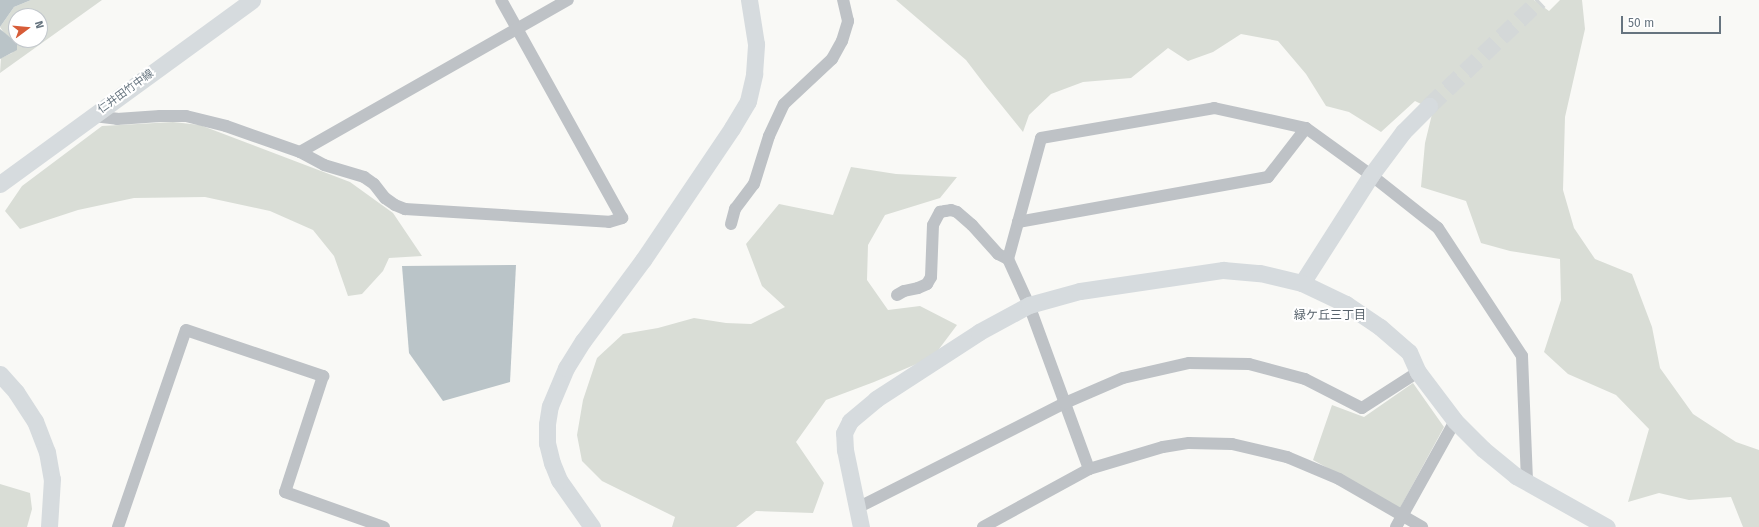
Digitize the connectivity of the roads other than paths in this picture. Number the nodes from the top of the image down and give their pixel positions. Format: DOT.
graph roads {
  1 [pos="252,0"];
  2 [pos="501,0"];
  3 [pos="568,0"];
  4 [pos="750,0"];
  5 [pos="843,0"];
  6 [pos="518,30"];
  7 [pos="1429,106"];
  8 [pos="94,116"];
  9 [pos="1306,128"];
  10 [pos="300,152"];
  11 [pos="1372,175"];
  12 [pos="0,184"];
  13 [pos="1018,222"];
  14 [pos="731,224"];
  15 [pos="1008,259"];
  16 [pos="1302,283"];
  17 [pos="897,296"];
  18 [pos="1029,305"];
  19 [pos="1418,372"];
  20 [pos="0,374"];
  21 [pos="1065,403"];
  22 [pos="1456,421"];
  23 [pos="1089,469"];
  24 [pos="1527,482"];
  25 [pos="857,508"];
  26 [pos="1399,522"];
  27 [pos="49,527"];
  28 [pos="118,527"];
  29 [pos="384,527"];
  30 [pos="592,527"];
  31 [pos="861,527"];
  32 [pos="983,527"];
  33 [pos="1422,527"];
  34 [pos="1607,527"];
  1 -- 8 [label="street, 仁井田竹中線"];
  2 -- 6 [label="street"];
  3 -- 6 [label="street"];
  4 -- 30 [label="street"];
  5 -- 14 [label="street"];
  6 -- 10 [label="street"];
  6 -- 10 [label="street"];
  7 -- 11 [label="street"];
  8 -- 10 [label="street"];
  8 -- 12 [label="street, 仁井田竹中線"];
  9 -- 11 [label="street"];
  9 -- 13 [label="street"];
  9 -- 13 [label="street"];
  11 -- 16 [label="street"];
  11 -- 24 [label="street"];
  13 -- 15 [label="street"];
  15 -- 17 [label="street"];
  15 -- 18 [label="street"];
  16 -- 18 [label="street"];
  16 -- 19 [label="street"];
  18 -- 21 [label="street"];
  18 -- 25 [label="street"];
  19 -- 21 [label="street"];
  19 -- 22 [label="street"];
  20 -- 27 [label="street"];
  21 -- 23 [label="street"];
  21 -- 25 [label="street"];
  22 -- 24 [label="street"];
  22 -- 26 [label="street"];
  23 -- 26 [label="street"];
  23 -- 32 [label="street"];
  24 -- 34 [label="street"];
  25 -- 31 [label="street"];
  26 -- 33 [label="street"];
  28 -- 29 [label="street"];
}
